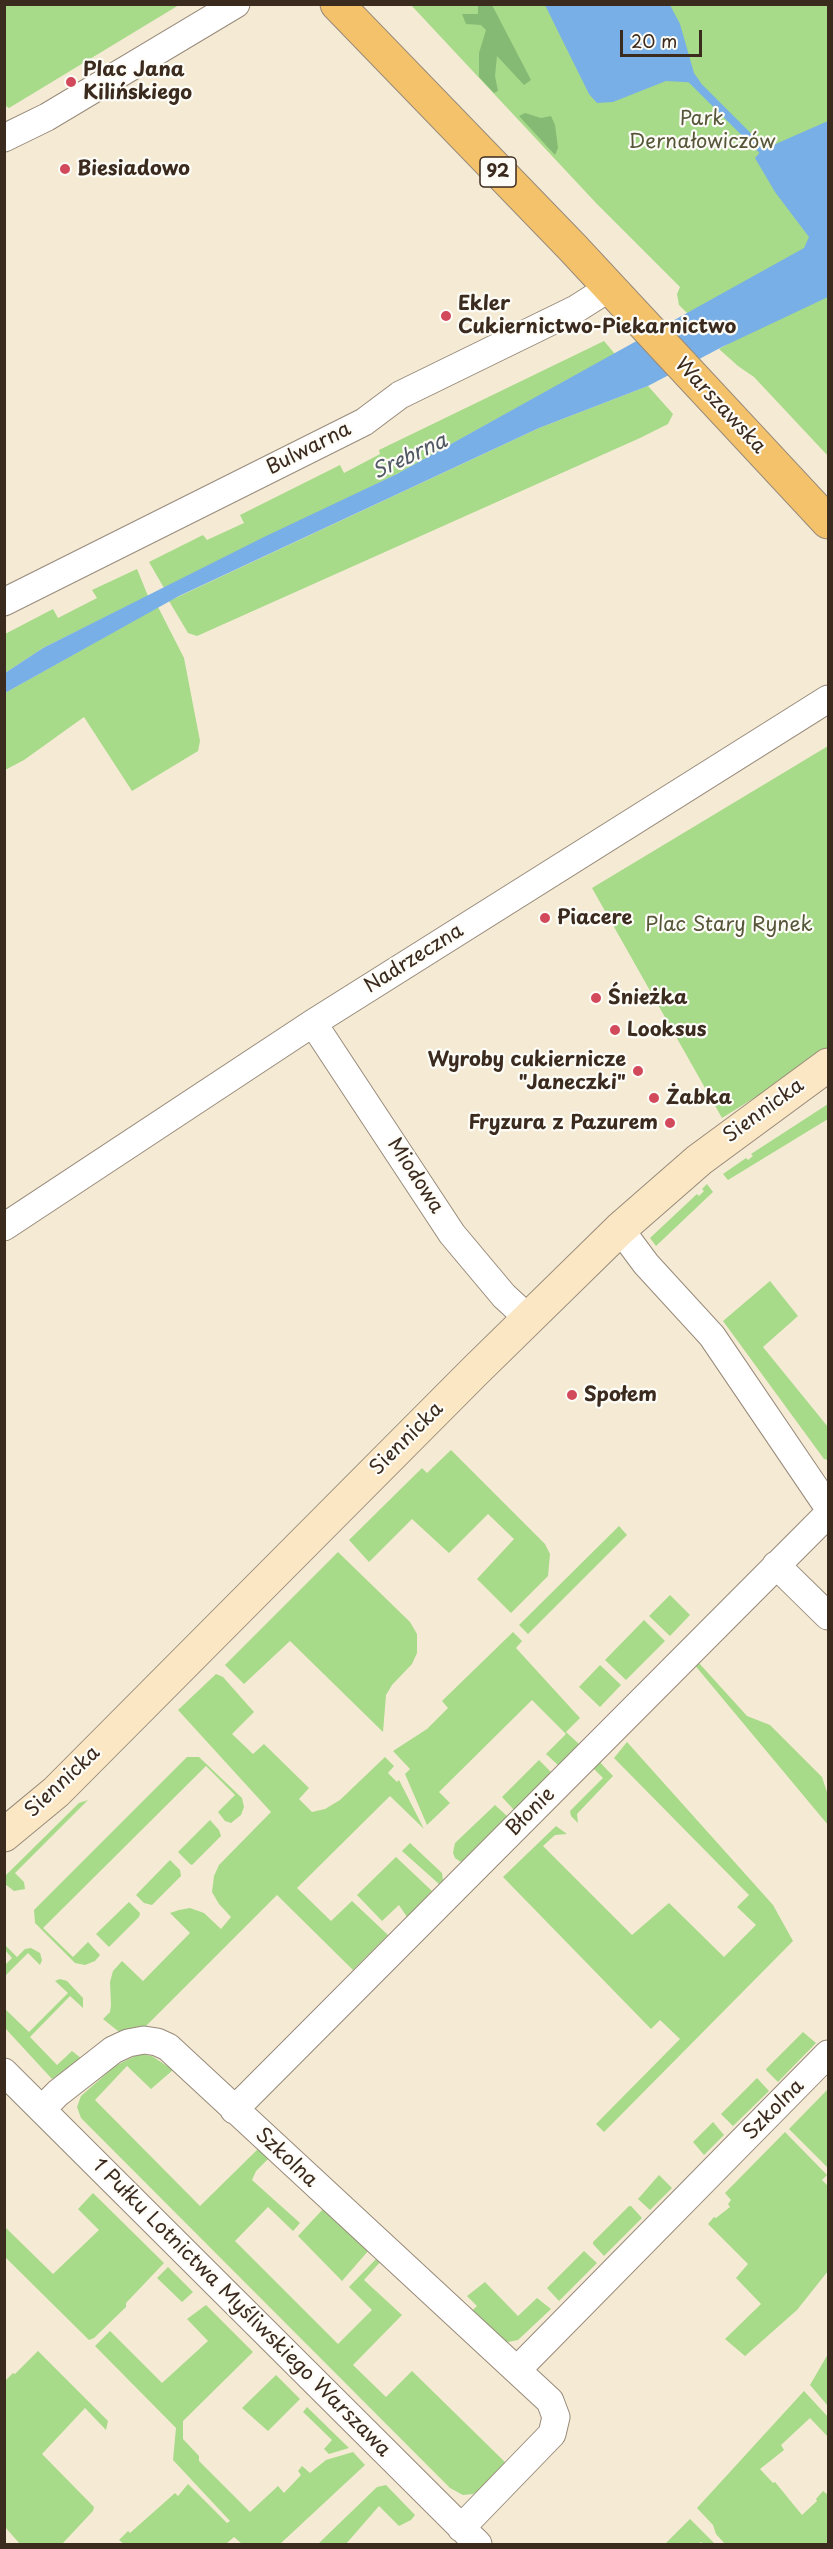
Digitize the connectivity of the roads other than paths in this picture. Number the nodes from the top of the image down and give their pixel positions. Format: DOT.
graph roads {
  1 [pos="236,4"];
  2 [pos="337,4"];
  3 [pos="4,138"];
  4 [pos="609,288"];
  5 [pos="828,522"];
  6 [pos="4,602"];
  7 [pos="828,699"];
  8 [pos="313,1023"];
  9 [pos="828,1065"];
  10 [pos="4,1227"];
  11 [pos="620,1229"];
  12 [pos="529,1319"];
  13 [pos="828,1507"];
  14 [pos="828,1514"];
  15 [pos="776,1565"];
  16 [pos="828,1616"];
  17 [pos="4,1835"];
  18 [pos="828,2054"];
  19 [pos="4,2072"];
  20 [pos="42,2109"];
  21 [pos="234,2110"];
  22 [pos="517,2370"];
  23 [pos="469,2536"];
  1 -- 3 [label="street"];
  2 -- 4 [label="main road, Warszawska / 92"];
  4 -- 5 [label="main road, Warszawska / 92"];
  4 -- 6 [label="street, Bulwarna"];
  7 -- 8 [label="street, Nadrzeczna"];
  8 -- 10 [label="street, Nadrzeczna"];
  8 -- 12 [label="street, Miodowa"];
  9 -- 11 [label="main road, Siennicka"];
  11 -- 12 [label="main road, Siennicka"];
  11 -- 13 [label="street"];
  12 -- 17 [label="main road, Siennicka"];
  14 -- 15 [label="street, Błonie"];
  15 -- 16 [label="street"];
  15 -- 21 [label="street, Błonie"];
  18 -- 22 [label="street, Szkolna"];
  19 -- 20 [label="street, 1 Pułku Lotnictwa Myśliwskiego Warszawa"];
  20 -- 21 [label="street, Szkolna"];
  20 -- 23 [label="street, 1 Pułku Lotnictwa Myśliwskiego Warszawa"];
  21 -- 22 [label="street, Szkolna"];
  22 -- 23 [label="street, Szkolna"];
}
